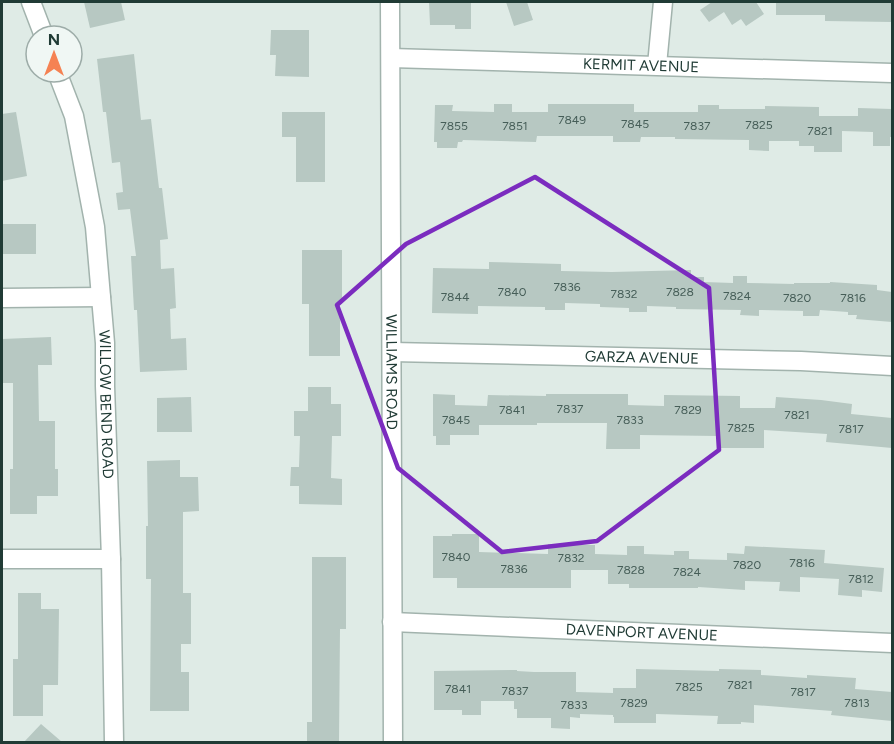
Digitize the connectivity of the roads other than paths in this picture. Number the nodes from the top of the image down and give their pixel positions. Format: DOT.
graph roads {
  1 [pos="31,2"];
  2 [pos="390,2"];
  3 [pos="663,2"];
  4 [pos="39,24"];
  5 [pos="391,58"];
  6 [pos="657,65"];
  7 [pos="892,72"];
  8 [pos="62,84"];
  9 [pos="101,297"];
  10 [pos="2,298"];
  11 [pos="392,352"];
  12 [pos="892,366"];
  13 [pos="2,559"];
  14 [pos="111,559"];
  15 [pos="392,622"];
  16 [pos="892,643"];
  17 [pos="114,742"];
  18 [pos="393,742"];
  1 -- 4 [label="street"];
  2 -- 5 [label="street, WILLIAMS ROAD"];
  3 -- 6 [label="street"];
  5 -- 6 [label="street, KERMIT AVENUE"];
  5 -- 11 [label="street, WILLIAMS ROAD"];
  6 -- 7 [label="street, KERMIT AVENUE"];
  8 -- 9 [label="street, WILLOW BEND ROAD"];
  9 -- 10 [label="street"];
  9 -- 14 [label="street, WILLOW BEND ROAD"];
  11 -- 12 [label="street, GARZA AVENUE"];
  11 -- 15 [label="street, WILLIAMS ROAD"];
  13 -- 14 [label="street"];
  14 -- 17 [label="street, WILLOW BEND ROAD"];
  15 -- 16 [label="street, DAVENPORT AVENUE"];
  15 -- 18 [label="street, WILLIAMS ROAD"];
}
